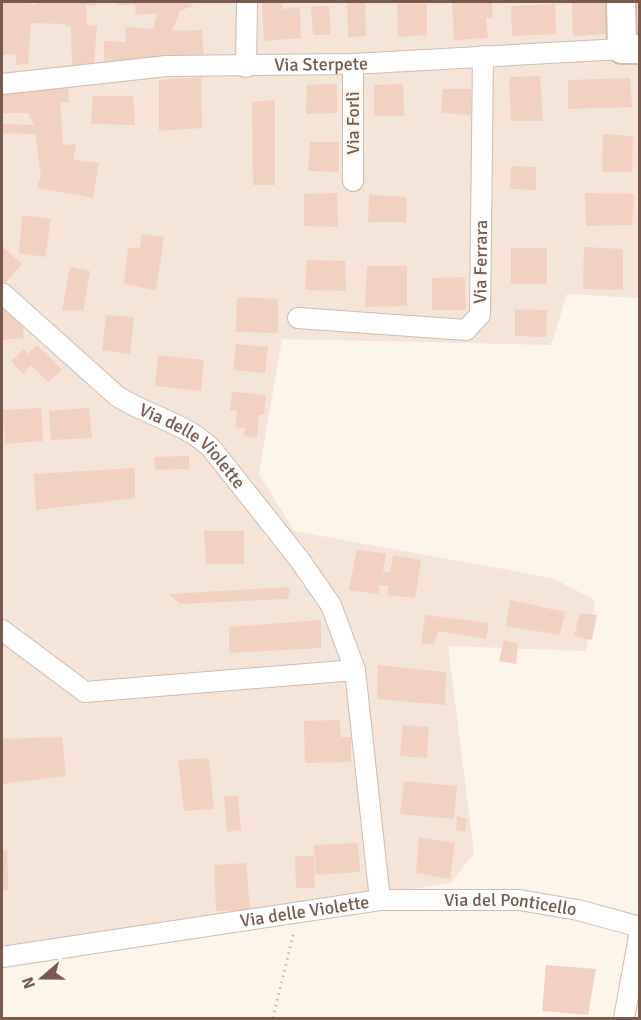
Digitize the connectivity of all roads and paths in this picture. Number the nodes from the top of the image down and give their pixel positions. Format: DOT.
graph roads {
  1 [pos="247,2"];
  2 [pos="621,2"];
  3 [pos="631,49"];
  4 [pos="483,56"];
  5 [pos="353,64"];
  6 [pos="246,66"];
  7 [pos="2,84"];
  8 [pos="353,181"];
  9 [pos="2,293"];
  10 [pos="298,318"];
  11 [pos="2,630"];
  12 [pos="356,670"];
  13 [pos="380,900"];
  14 [pos="298,912"];
  15 [pos="639,929"];
  16 [pos="2,957"];
  17 [pos="273,1018"];
  18 [pos="624,1018"];
  1 -- 6 [label="street"];
  2 -- 3 [label="street"];
  3 -- 4 [label="street, Via Sterpete"];
  4 -- 5 [label="street, Via Sterpete"];
  4 -- 10 [label="street, Via Ferrara"];
  5 -- 6 [label="street, Via Sterpete"];
  5 -- 8 [label="street, Via Forlì"];
  6 -- 7 [label="street, Via Sterpete"];
  9 -- 12 [label="street, Via delle Violette"];
  11 -- 12 [label="street"];
  12 -- 13 [label="street, Via delle Violette"];
  13 -- 14 [label="street, Via delle Violette"];
  13 -- 15 [label="street, Via del Ponticello"];
  14 -- 16 [label="street, Via delle Violette"];
  14 -- 17 [label="path"];
  15 -- 18 [label="street, Via del Ponticello"];
}
